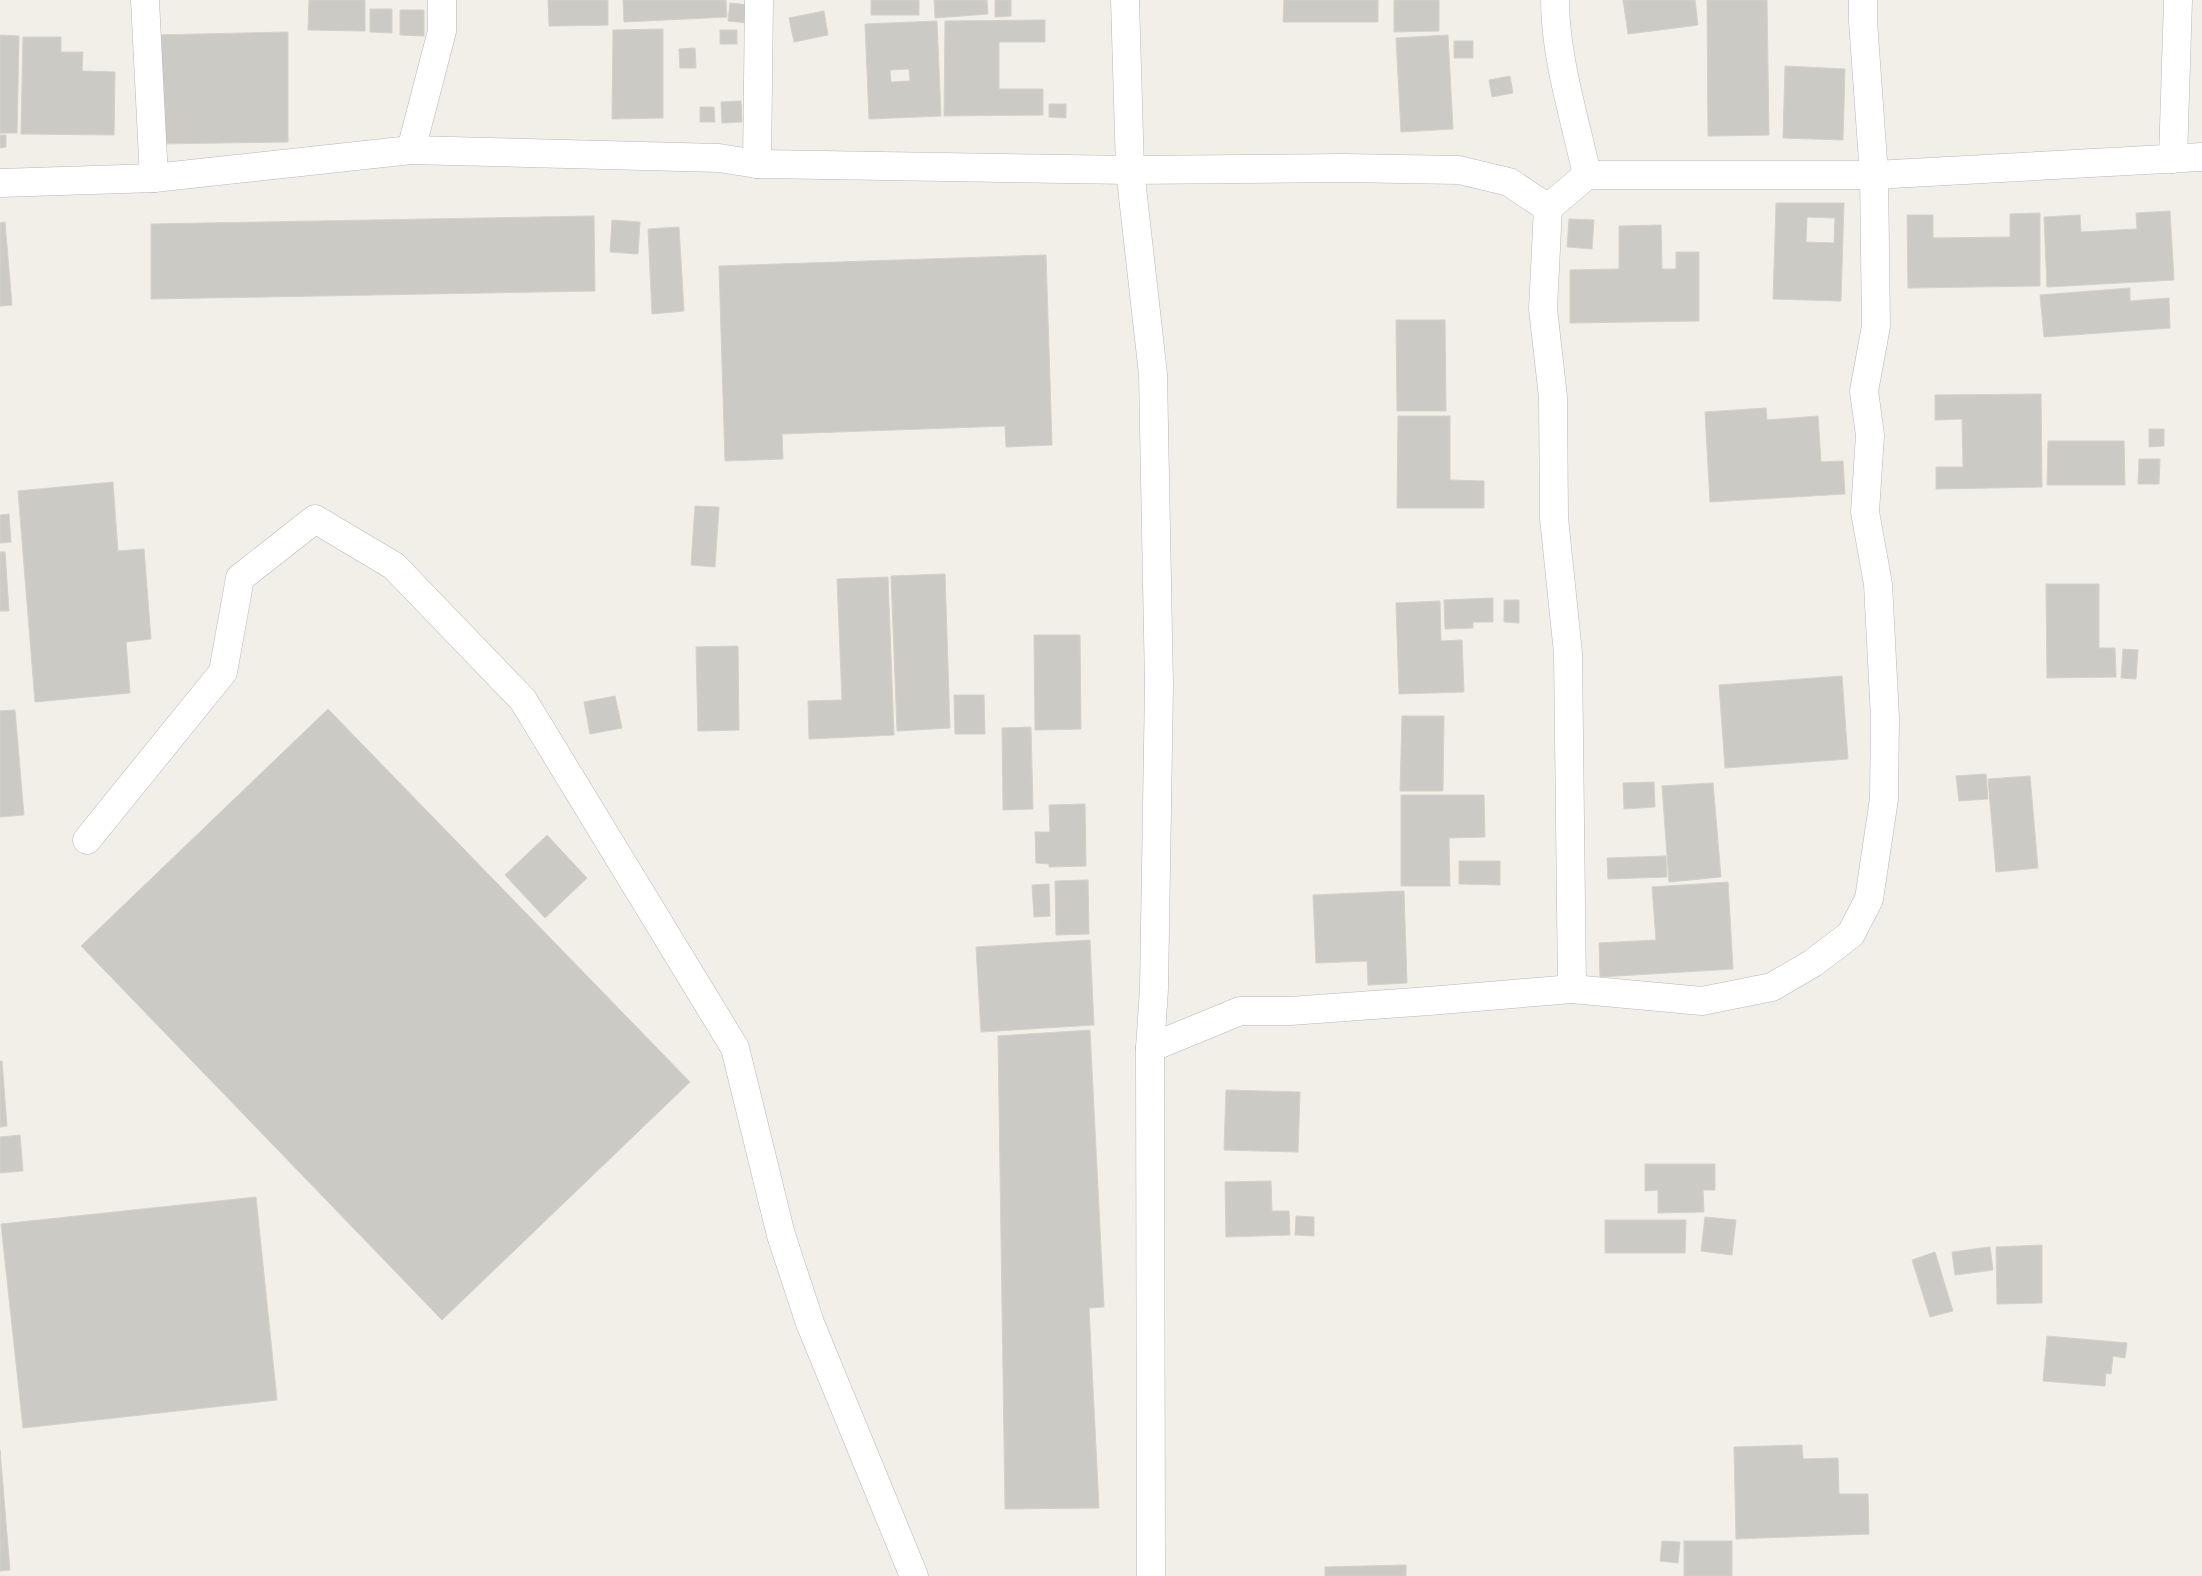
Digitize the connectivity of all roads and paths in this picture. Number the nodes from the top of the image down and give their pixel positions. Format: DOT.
graph roads {
  1 [pos="145,0"];
  2 [pos="442,0"];
  3 [pos="759,0"];
  4 [pos="1125,0"];
  5 [pos="1555,0"];
  6 [pos="1863,0"];
  7 [pos="2178,0"];
  8 [pos="411,150"];
  9 [pos="2202,157"];
  10 [pos="2173,159"];
  11 [pos="757,164"];
  12 [pos="1130,170"];
  13 [pos="1587,175"];
  14 [pos="1874,175"];
  15 [pos="154,178"];
  16 [pos="0,183"];
  17 [pos="1548,208"];
  18 [pos="87,840"];
  19 [pos="1572,989"];
  20 [pos="1150,1048"];
  21 [pos="914,1576"];
  22 [pos="1150,1576"];
  1 -- 15 [label="street"];
  2 -- 8 [label="street"];
  3 -- 11 [label="street"];
  4 -- 12 [label="street"];
  5 -- 13 [label="street"];
  6 -- 14 [label="street"];
  7 -- 10 [label="street"];
  8 -- 11 [label="street"];
  8 -- 15 [label="street"];
  9 -- 10 [label="street"];
  10 -- 14 [label="street"];
  11 -- 12 [label="street"];
  12 -- 17 [label="street"];
  12 -- 20 [label="street"];
  13 -- 14 [label="street"];
  13 -- 17 [label="street"];
  14 -- 19 [label="street"];
  15 -- 16 [label="street"];
  17 -- 19 [label="street"];
  18 -- 21 [label="street"];
  19 -- 20 [label="street"];
  20 -- 22 [label="street"];
}
